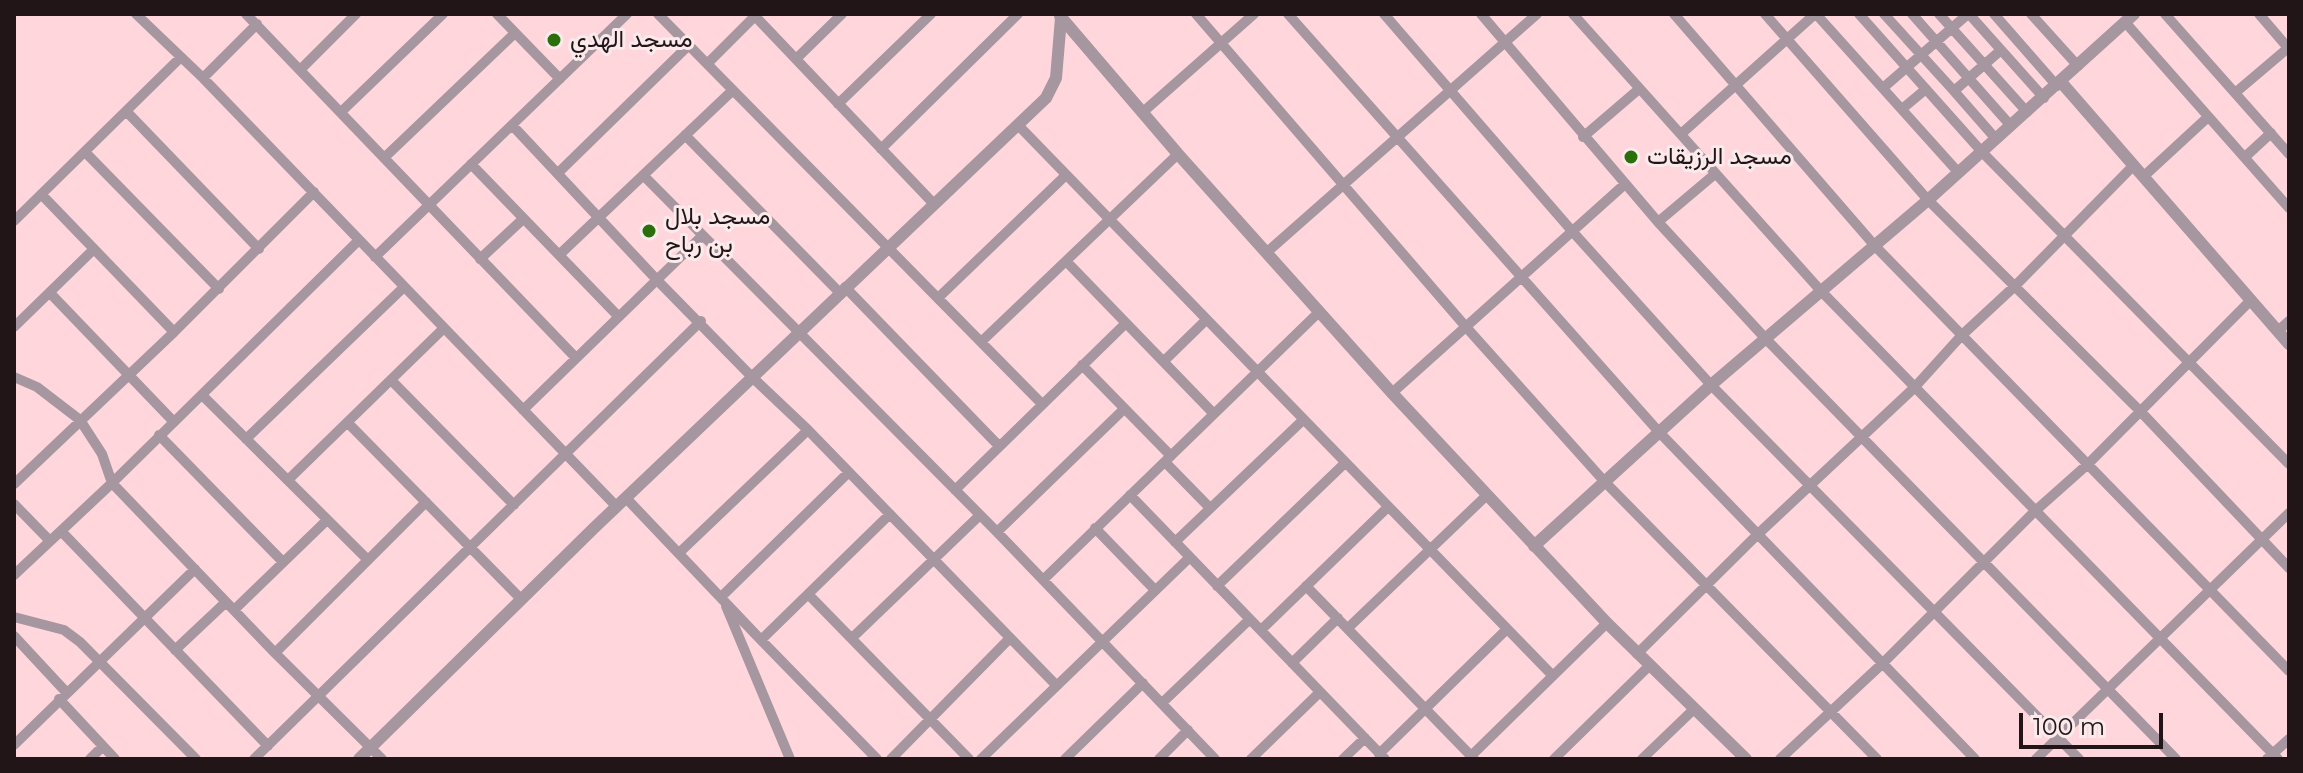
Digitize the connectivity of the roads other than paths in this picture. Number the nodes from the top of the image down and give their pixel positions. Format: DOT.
graph roads {
  1 [pos="136,14"];
  2 [pos="356,14"];
  3 [pos="443,14"];
  4 [pos="497,14"];
  5 [pos="627,14"];
  6 [pos="658,14"];
  7 [pos="842,14"];
  8 [pos="931,14"];
  9 [pos="1018,14"];
  10 [pos="1196,14"];
  11 [pos="1254,14"];
  12 [pos="1288,14"];
  13 [pos="1384,14"];
  14 [pos="1481,14"];
  15 [pos="1537,14"];
  16 [pos="1573,14"];
  17 [pos="1674,14"];
  18 [pos="1765,14"];
  19 [pos="1859,14"];
  20 [pos="1884,14"];
  21 [pos="1912,14"];
  22 [pos="1939,14"];
  23 [pos="1969,14"];
  24 [pos="1994,14"];
  25 [pos="2031,14"];
  26 [pos="2165,14"];
  27 [pos="2259,14"];
  28 [pos="755,15"];
  29 [pos="1060,16"];
  30 [pos="1821,16"];
  31 [pos="251,17"];
  32 [pos="2129,18"];
  33 [pos="1952,28"];
  34 [pos="515,33"];
  35 [pos="1788,40"];
  36 [pos="1505,42"];
  37 [pos="1936,42"];
  38 [pos="1221,43"];
  39 [pos="689,45"];
  40 [pos="2289,48"];
  41 [pos="2001,50"];
  42 [pos="1922,54"];
  43 [pos="181,57"];
  44 [pos="796,59"];
  45 [pos="708,63"];
  46 [pos="1984,65"];
  47 [pos="2078,66"];
  48 [pos="1907,67"];
  49 [pos="300,70"];
  50 [pos="203,78"];
  51 [pos="560,79"];
  52 [pos="1968,79"];
  53 [pos="2059,84"];
  54 [pos="1737,85"];
  55 [pos="1883,88"];
  56 [pos="1639,89"];
  57 [pos="1926,89"];
  58 [pos="733,90"];
  59 [pos="1451,90"];
  60 [pos="1954,91"];
  61 [pos="2235,93"];
  62 [pos="2044,98"];
  63 [pos="838,104"];
  64 [pos="1902,109"];
  65 [pos="127,112"];
  66 [pos="341,112"];
  67 [pos="1143,112"];
  68 [pos="2027,112"];
  69 [pos="2208,117"];
  70 [pos="512,125"];
  71 [pos="1018,125"];
  72 [pos="2011,126"];
  73 [pos="2271,133"];
  74 [pos="1681,134"];
  75 [pos="685,135"];
  76 [pos="1583,137"];
  77 [pos="1396,138"];
  78 [pos="1996,139"];
  79 [pos="881,149"];
  80 [pos="1982,152"];
  81 [pos="86,153"];
  82 [pos="1178,154"];
  83 [pos="2289,154"];
  84 [pos="2245,157"];
  85 [pos="384,158"];
  86 [pos="471,164"];
  87 [pos="2133,166"];
  88 [pos="1958,172"];
  89 [pos="558,173"];
  90 [pos="1715,174"];
  91 [pos="643,175"];
  92 [pos="1066,175"];
  93 [pos="2143,177"];
  94 [pos="1625,184"];
  95 [pos="1343,185"];
  96 [pos="314,192"];
  97 [pos="42,195"];
  98 [pos="1928,200"];
  99 [pos="933,203"];
  100 [pos="429,205"];
  101 [pos="2289,208"];
  102 [pos="597,218"];
  103 [pos="523,219"];
  104 [pos="1109,220"];
  105 [pos="14,221"];
  106 [pos="1658,222"];
  107 [pos="1572,231"];
  108 [pos="702,236"];
  109 [pos="2065,236"];
  110 [pos="359,240"];
  111 [pos="1875,246"];
  112 [pos="887,247"];
  113 [pos="94,249"];
  114 [pos="259,249"];
  115 [pos="1266,253"];
  116 [pos="559,255"];
  117 [pos="375,257"];
  118 [pos="480,259"];
  119 [pos="1066,261"];
  120 [pos="1520,277"];
  121 [pos="657,280"];
  122 [pos="2016,285"];
  123 [pos="404,287"];
  124 [pos="219,289"];
  125 [pos="842,289"];
  126 [pos="1821,291"];
  127 [pos="50,293"];
  128 [pos="938,298"];
  129 [pos="2250,301"];
  130 [pos="1319,312"];
  131 [pos="618,316"];
  132 [pos="1206,320"];
  133 [pos="701,321"];
  134 [pos="2289,321"];
  135 [pos="1126,323"];
  136 [pos="14,327"];
  137 [pos="1466,327"];
  138 [pos="444,328"];
  139 [pos="2278,331"];
  140 [pos="174,332"];
  141 [pos="798,333"];
  142 [pos="1961,336"];
  143 [pos="1765,338"];
  144 [pos="981,342"];
  145 [pos="2289,344"];
  146 [pos="576,358"];
  147 [pos="1164,361"];
  148 [pos="2190,363"];
  149 [pos="1082,365"];
  150 [pos="1257,373"];
  151 [pos="129,375"];
  152 [pos="14,377"];
  153 [pos="752,377"];
  154 [pos="391,380"];
  155 [pos="1711,385"];
  156 [pos="1914,388"];
  157 [pos="1392,393"];
  158 [pos="202,395"];
  159 [pos="1042,404"];
  160 [pos="1124,409"];
  161 [pos="523,410"];
  162 [pos="2141,412"];
  163 [pos="1214,414"];
  164 [pos="80,420"];
  165 [pos="1303,420"];
  166 [pos="173,421"];
  167 [pos="348,423"];
  168 [pos="808,430"];
  169 [pos="1659,432"];
  170 [pos="159,435"];
  171 [pos="1862,437"];
  172 [pos="246,439"];
  173 [pos="999,446"];
  174 [pos="566,454"];
  175 [pos="1168,459"];
  176 [pos="1345,463"];
  177 [pos="2088,464"];
  178 [pos="2289,464"];
  179 [pos="849,472"];
  180 [pos="289,479"];
  181 [pos="1604,481"];
  182 [pos="112,483"];
  183 [pos="14,484"];
  184 [pos="1810,485"];
  185 [pos="955,490"];
  186 [pos="1130,495"];
  187 [pos="1487,495"];
  188 [pos="426,502"];
  189 [pos="621,502"];
  190 [pos="14,504"];
  191 [pos="514,505"];
  192 [pos="1388,507"];
  193 [pos="1210,508"];
  194 [pos="2034,512"];
  195 [pos="2289,513"];
  196 [pos="890,514"];
  197 [pos="980,515"];
  198 [pos="327,520"];
  199 [pos="1095,528"];
  200 [pos="61,531"];
  201 [pos="997,532"];
  202 [pos="1758,534"];
  203 [pos="2261,540"];
  204 [pos="50,541"];
  205 [pos="1175,542"];
  206 [pos="1534,546"];
  207 [pos="472,548"];
  208 [pos="1430,551"];
  209 [pos="679,553"];
  210 [pos="1190,557"];
  211 [pos="368,560"];
  212 [pos="934,560"];
  213 [pos="1983,561"];
  214 [pos="283,562"];
  215 [pos="2289,568"];
  216 [pos="195,569"];
  217 [pos="14,575"];
  218 [pos="1043,580"];
  219 [pos="1706,584"];
  220 [pos="1217,586"];
  221 [pos="1306,586"];
  222 [pos="2208,589"];
  223 [pos="1155,590"];
  224 [pos="808,594"];
  225 [pos="721,597"];
  226 [pos="521,599"];
  227 [pos="230,606"];
  228 [pos="1934,611"];
  229 [pos="14,617"];
  230 [pos="144,618"];
  231 [pos="1338,618"];
  232 [pos="1250,619"];
  233 [pos="1607,623"];
  234 [pos="1348,628"];
  235 [pos="1507,629"];
  236 [pos="1261,630"];
  237 [pos="14,636"];
  238 [pos="852,638"];
  239 [pos="1010,638"];
  240 [pos="2159,639"];
  241 [pos="761,640"];
  242 [pos="1102,640"];
  243 [pos="175,650"];
  244 [pos="275,653"];
  245 [pos="1637,654"];
  246 [pos="100,660"];
  247 [pos="1292,663"];
  248 [pos="1883,663"];
  249 [pos="1649,666"];
  250 [pos="2289,671"];
  251 [pos="1553,676"];
  252 [pos="1143,683"];
  253 [pos="1056,685"];
  254 [pos="2109,690"];
  255 [pos="1320,692"];
  256 [pos="63,696"];
  257 [pos="319,697"];
  258 [pos="1162,703"];
  259 [pos="1425,709"];
  260 [pos="1693,710"];
  261 [pos="1830,711"];
  262 [pos="930,719"];
  263 [pos="1188,730"];
  264 [pos="2058,737"];
  265 [pos="1365,738"];
  266 [pos="2289,739"];
  267 [pos="14,745"];
  268 [pos="103,746"];
  269 [pos="268,746"];
  270 [pos="370,748"];
  271 [pos="1382,756"];
  272 [pos="1473,757"];
  273 [pos="2273,757"];
  274 [pos="90,759"];
  275 [pos="115,759"];
  276 [pos="196,759"];
  277 [pos="254,759"];
  278 [pos="359,759"];
  279 [pos="382,759"];
  280 [pos="790,759"];
  281 [pos="877,759"];
  282 [pos="891,759"];
  283 [pos="969,759"];
  284 [pos="981,759"];
  285 [pos="1065,759"];
  286 [pos="1159,759"];
  287 [pos="1215,759"];
  288 [pos="1251,759"];
  289 [pos="1343,759"];
  290 [pos="1554,759"];
  291 [pos="1642,759"];
  292 [pos="1746,759"];
  293 [pos="1780,759"];
  294 [pos="1877,759"];
  295 [pos="1975,759"];
  296 [pos="2036,759"];
  297 [pos="2079,759"];
  298 [pos="2176,759"];
  1 -- 43 [label="street"];
  2 -- 49 [label="street"];
  3 -- 66 [label="street"];
  4 -- 34 [label="street"];
  5 -- 51 [label="street"];
  6 -- 39 [label="street"];
  7 -- 44 [label="street"];
  8 -- 63 [label="street"];
  9 -- 79 [label="street"];
  10 -- 38 [label="street"];
  11 -- 38 [label="street"];
  12 -- 77 [label="street"];
  13 -- 59 [label="street"];
  14 -- 36 [label="street"];
  15 -- 36 [label="street"];
  16 -- 56 [label="street"];
  17 -- 54 [label="street"];
  18 -- 35 [label="street"];
  19 -- 48 [label="street"];
  20 -- 42 [label="street"];
  21 -- 37 [label="street"];
  22 -- 33 [label="street"];
  23 -- 33 [label="street"];
  23 -- 41 [label="street"];
  24 -- 53 [label="street"];
  25 -- 47 [label="street"];
  26 -- 61 [label="street"];
  27 -- 40 [label="street"];
  28 -- 44 [label="street"];
  28 -- 45 [label="street"];
  29 -- 67 [label="street"];
  29 -- 71 [label="street"];
  30 -- 35 [label="street"];
  30 -- 55 [label="street"];
  31 -- 49 [label="street"];
  31 -- 50 [label="street"];
  32 -- 47 [label="street"];
  32 -- 69 [label="street"];
  33 -- 37 [label="street"];
  33 -- 46 [label="street"];
  34 -- 51 [label="street"];
  34 -- 85 [label="street"];
  35 -- 54 [label="street"];
  35 -- 98 [label="street"];
  36 -- 59 [label="street"];
  36 -- 76 [label="street"];
  37 -- 42 [label="street"];
  37 -- 52 [label="street"];
  38 -- 67 [label="street"];
  38 -- 95 [label="street"];
  39 -- 45 [label="street"];
  39 -- 89 [label="street"];
  40 -- 61 [label="street"];
  41 -- 46 [label="street"];
  41 -- 62 [label="street"];
  42 -- 48 [label="street"];
  42 -- 60 [label="street"];
  43 -- 50 [label="street"];
  43 -- 65 [label="street"];
  44 -- 63 [label="street"];
  45 -- 58 [label="street"];
  46 -- 52 [label="street"];
  46 -- 68 [label="street"];
  47 -- 53 [label="street"];
  48 -- 55 [label="street"];
  48 -- 57 [label="street"];
  49 -- 66 [label="street"];
  50 -- 96 [label="street"];
  51 -- 70 [label="street"];
  52 -- 60 [label="street"];
  52 -- 72 [label="street"];
  53 -- 62 [label="street"];
  53 -- 87 [label="street"];
  54 -- 74 [label="street"];
  54 -- 111 [label="street"];
  55 -- 64 [label="street"];
  56 -- 74 [label="street"];
  56 -- 76 [label="street"];
  57 -- 64 [label="street"];
  57 -- 80 [label="street"];
  58 -- 75 [label="street"];
  58 -- 112 [label="street"];
  59 -- 77 [label="street"];
  59 -- 107 [label="street"];
  60 -- 78 [label="street"];
  61 -- 73 [label="street"];
  62 -- 68 [label="street"];
  63 -- 79 [label="street"];
  64 -- 88 [label="street"];
  65 -- 81 [label="street"];
  65 -- 114 [label="street"];
  66 -- 85 [label="street"];
  67 -- 82 [label="street"];
  68 -- 72 [label="street"];
  69 -- 84 [label="street"];
  69 -- 93 [label="street"];
  70 -- 86 [label="street"];
  70 -- 89 [label="street"];
  71 -- 92 [label="street"];
  71 -- 99 [label="street"];
  72 -- 78 [label="street"];
  73 -- 83 [label="street"];
  73 -- 84 [label="street"];
  74 -- 90 [label="street"];
  75 -- 91 [label="street"];
  75 -- 125 [label="street"];
  76 -- 94 [label="street"];
  77 -- 95 [label="street"];
  77 -- 120 [label="street"];
  78 -- 80 [label="street"];
  79 -- 99 [label="street"];
  80 -- 88 [label="street"];
  80 -- 109 [label="street"];
  81 -- 97 [label="street"];
  81 -- 124 [label="street"];
  82 -- 104 [label="street"];
  82 -- 115 [label="street"];
  84 -- 101 [label="street"];
  85 -- 100 [label="street"];
  86 -- 100 [label="street"];
  86 -- 103 [label="street"];
  87 -- 93 [label="street"];
  87 -- 109 [label="street"];
  88 -- 98 [label="street"];
  89 -- 102 [label="street"];
  90 -- 106 [label="street"];
  90 -- 126 [label="street"];
  91 -- 102 [label="street"];
  91 -- 108 [label="street"];
  92 -- 104 [label="street"];
  92 -- 128 [label="street"];
  93 -- 129 [label="street"];
  94 -- 106 [label="street"];
  94 -- 107 [label="street"];
  95 -- 115 [label="street"];
  95 -- 137 [label="street"];
  96 -- 110 [label="street"];
  96 -- 114 [label="street"];
  97 -- 105 [label="street"];
  97 -- 113 [label="street"];
  98 -- 111 [label="street"];
  98 -- 122 [label="street"];
  99 -- 112 [label="street"];
  100 -- 117 [label="street"];
  100 -- 118 [label="street"];
  102 -- 116 [label="street"];
  102 -- 121 [label="street"];
  103 -- 116 [label="street"];
  103 -- 118 [label="street"];
  104 -- 119 [label="street"];
  104 -- 132 [label="street"];
  106 -- 143 [label="street"];
  107 -- 120 [label="street"];
  107 -- 155 [label="street"];
  108 -- 121 [label="street"];
  108 -- 141 [label="street"];
  109 -- 122 [label="street"];
  109 -- 148 [label="street"];
  110 -- 117 [label="street"];
  110 -- 158 [label="street"];
  111 -- 126 [label="street"];
  111 -- 142 [label="street"];
  112 -- 125 [label="street"];
  112 -- 128 [label="street"];
  113 -- 127 [label="street"];
  113 -- 140 [label="street"];
  114 -- 124 [label="street"];
  115 -- 130 [label="street"];
  116 -- 131 [label="street"];
  117 -- 123 [label="street"];
  118 -- 146 [label="street"];
  119 -- 135 [label="street"];
  119 -- 144 [label="street"];
  120 -- 137 [label="street"];
  120 -- 169 [label="street"];
  121 -- 131 [label="street"];
  121 -- 133 [label="street"];
  122 -- 142 [label="street"];
  122 -- 162 [label="street"];
  123 -- 138 [label="street"];
  123 -- 172 [label="street"];
  124 -- 140 [label="street"];
  125 -- 141 [label="street"];
  125 -- 173 [label="street"];
  126 -- 143 [label="street"];
  126 -- 156 [label="street"];
  127 -- 136 [label="street"];
  127 -- 151 [label="street"];
  128 -- 144 [label="street"];
  129 -- 139 [label="street"];
  129 -- 148 [label="street"];
  130 -- 150 [label="street"];
  130 -- 157 [label="street"];
  131 -- 146 [label="street"];
  132 -- 147 [label="street"];
  132 -- 150 [label="street"];
  133 -- 153 [label="street"];
  133 -- 174 [label="street"];
  134 -- 139 [label="street"];
  135 -- 147 [label="street"];
  135 -- 149 [label="street"];
  137 -- 157 [label="street"];
  137 -- 181 [label="street"];
  138 -- 154 [label="street"];
  138 -- 161 [label="street"];
  139 -- 145 [label="street"];
  140 -- 151 [label="street"];
  141 -- 153 [label="street"];
  141 -- 185 [label="street"];
  142 -- 156 [label="street"];
  142 -- 177 [label="street"];
  143 -- 155 [label="street"];
  143 -- 171 [label="street"];
  144 -- 159 [label="street"];
  146 -- 161 [label="street"];
  147 -- 163 [label="street"];
  148 -- 162 [label="street"];
  148 -- 178 [label="street"];
  149 -- 159 [label="street"];
  149 -- 160 [label="street"];
  150 -- 163 [label="street"];
  150 -- 165 [label="street"];
  151 -- 164 [label="street"];
  151 -- 166 [label="street"];
  152 -- 164 [label="street"];
  153 -- 168 [label="street"];
  153 -- 189 [label="street"];
  154 -- 167 [label="street"];
  154 -- 191 [label="street"];
  155 -- 169 [label="street"];
  155 -- 184 [label="street"];
  156 -- 171 [label="street"];
  156 -- 194 [label="street"];
  157 -- 187 [label="street"];
  158 -- 166 [label="street"];
  158 -- 172 [label="street"];
  159 -- 173 [label="street"];
  160 -- 175 [label="street"];
  160 -- 201 [label="street"];
  161 -- 174 [label="street"];
  162 -- 177 [label="street"];
  162 -- 203 [label="street"];
  163 -- 175 [label="street"];
  164 -- 182 [label="street"];
  164 -- 183 [label="street"];
  165 -- 176 [label="street"];
  165 -- 193 [label="street"];
  166 -- 170 [label="street"];
  167 -- 180 [label="street"];
  167 -- 188 [label="street"];
  168 -- 179 [label="street"];
  168 -- 209 [label="street"];
  169 -- 181 [label="street"];
  169 -- 202 [label="street"];
  170 -- 182 [label="street"];
  170 -- 214 [label="street"];
  171 -- 184 [label="street"];
  171 -- 213 [label="street"];
  172 -- 180 [label="street"];
  173 -- 185 [label="street"];
  174 -- 189 [label="street"];
  174 -- 191 [label="street"];
  175 -- 186 [label="street"];
  175 -- 193 [label="street"];
  176 -- 192 [label="street"];
  176 -- 220 [label="street"];
  177 -- 194 [label="street"];
  177 -- 222 [label="street"];
  179 -- 196 [label="street"];
  179 -- 225 [label="street"];
  180 -- 198 [label="street"];
  181 -- 206 [label="street"];
  181 -- 219 [label="street"];
  182 -- 200 [label="street"];
  182 -- 216 [label="street"];
  184 -- 202 [label="street"];
  184 -- 228 [label="street"];
  185 -- 197 [label="street"];
  186 -- 199 [label="street"];
  186 -- 205 [label="street"];
  187 -- 206 [label="street"];
  187 -- 208 [label="street"];
  188 -- 207 [label="street"];
  188 -- 211 [label="street"];
  189 -- 209 [label="street"];
  189 -- 226 [label="street"];
  190 -- 204 [label="street"];
  191 -- 207 [label="street"];
  192 -- 208 [label="street"];
  192 -- 221 [label="street"];
  193 -- 205 [label="street"];
  194 -- 213 [label="street"];
  194 -- 240 [label="street"];
  195 -- 203 [label="street"];
  196 -- 212 [label="street"];
  196 -- 224 [label="street"];
  197 -- 201 [label="street"];
  197 -- 212 [label="street"];
  198 -- 211 [label="street"];
  198 -- 214 [label="street"];
  199 -- 218 [label="street"];
  199 -- 223 [label="street"];
  200 -- 204 [label="street"];
  200 -- 230 [label="street"];
  201 -- 218 [label="street"];
  202 -- 219 [label="street"];
  202 -- 248 [label="street"];
  203 -- 215 [label="street"];
  203 -- 222 [label="street"];
  204 -- 217 [label="street"];
  205 -- 210 [label="street"];
  206 -- 233 [label="street"];
  207 -- 226 [label="street"];
  207 -- 257 [label="street"];
  208 -- 234 [label="street"];
  208 -- 235 [label="street"];
  209 -- 225 [label="street"];
  210 -- 220 [label="street"];
  210 -- 223 [label="street"];
  211 -- 244 [label="street"];
  212 -- 238 [label="street"];
  212 -- 239 [label="street"];
  213 -- 228 [label="street"];
  213 -- 254 [label="street"];
  214 -- 227 [label="street"];
  216 -- 227 [label="street"];
  216 -- 230 [label="street"];
  218 -- 242 [label="street"];
  219 -- 245 [label="street"];
  219 -- 261 [label="street"];
  220 -- 232 [label="street"];
  221 -- 231 [label="street"];
  221 -- 236 [label="street"];
  222 -- 240 [label="street"];
  222 -- 250 [label="street"];
  223 -- 242 [label="street"];
  224 -- 238 [label="street"];
  224 -- 241 [label="street"];
  225 -- 241 [label="street"];
  225 -- 280 [label="street"];
  226 -- 270 [label="street"];
  227 -- 243 [label="street"];
  227 -- 244 [label="street"];
  228 -- 248 [label="street"];
  228 -- 264 [label="street"];
  229 -- 246 [label="street"];
  230 -- 243 [label="street"];
  230 -- 246 [label="street"];
  231 -- 234 [label="street"];
  231 -- 247 [label="street"];
  232 -- 236 [label="street"];
  232 -- 258 [label="street"];
  233 -- 245 [label="street"];
  233 -- 251 [label="street"];
  234 -- 259 [label="street"];
  235 -- 251 [label="street"];
  235 -- 259 [label="street"];
  236 -- 247 [label="street"];
  237 -- 256 [label="street"];
  238 -- 262 [label="street"];
  239 -- 253 [label="street"];
  239 -- 262 [label="street"];
  240 -- 254 [label="street"];
  240 -- 273 [label="street"];
  241 -- 281 [label="street"];
  242 -- 252 [label="street"];
  242 -- 253 [label="street"];
  243 -- 269 [label="street"];
  244 -- 257 [label="street"];
  245 -- 249 [label="street"];
  246 -- 256 [label="street"];
  246 -- 276 [label="street"];
  247 -- 255 [label="street"];
  248 -- 261 [label="street"];
  248 -- 295 [label="street"];
  249 -- 260 [label="street"];
  249 -- 290 [label="street"];
  251 -- 272 [label="street"];
  252 -- 258 [label="street"];
  252 -- 285 [label="street"];
  253 -- 284 [label="street"];
  254 -- 264 [label="street"];
  254 -- 298 [label="street"];
  255 -- 265 [label="street"];
  255 -- 288 [label="street"];
  256 -- 267 [label="street"];
  256 -- 268 [label="street"];
  257 -- 269 [label="street"];
  257 -- 270 [label="street"];
  258 -- 263 [label="street"];
  259 -- 271 [label="street"];
  259 -- 272 [label="street"];
  260 -- 291 [label="street"];
  260 -- 292 [label="street"];
  261 -- 293 [label="street"];
  261 -- 294 [label="street"];
  262 -- 282 [label="street"];
  262 -- 283 [label="street"];
  263 -- 286 [label="street"];
  263 -- 287 [label="street"];
  264 -- 296 [label="street"];
  264 -- 297 [label="street"];
  265 -- 271 [label="street"];
  265 -- 289 [label="street"];
  266 -- 273 [label="street"];
  268 -- 274 [label="street"];
  268 -- 275 [label="street"];
  269 -- 277 [label="street"];
  270 -- 278 [label="street"];
  270 -- 279 [label="street"];
}
